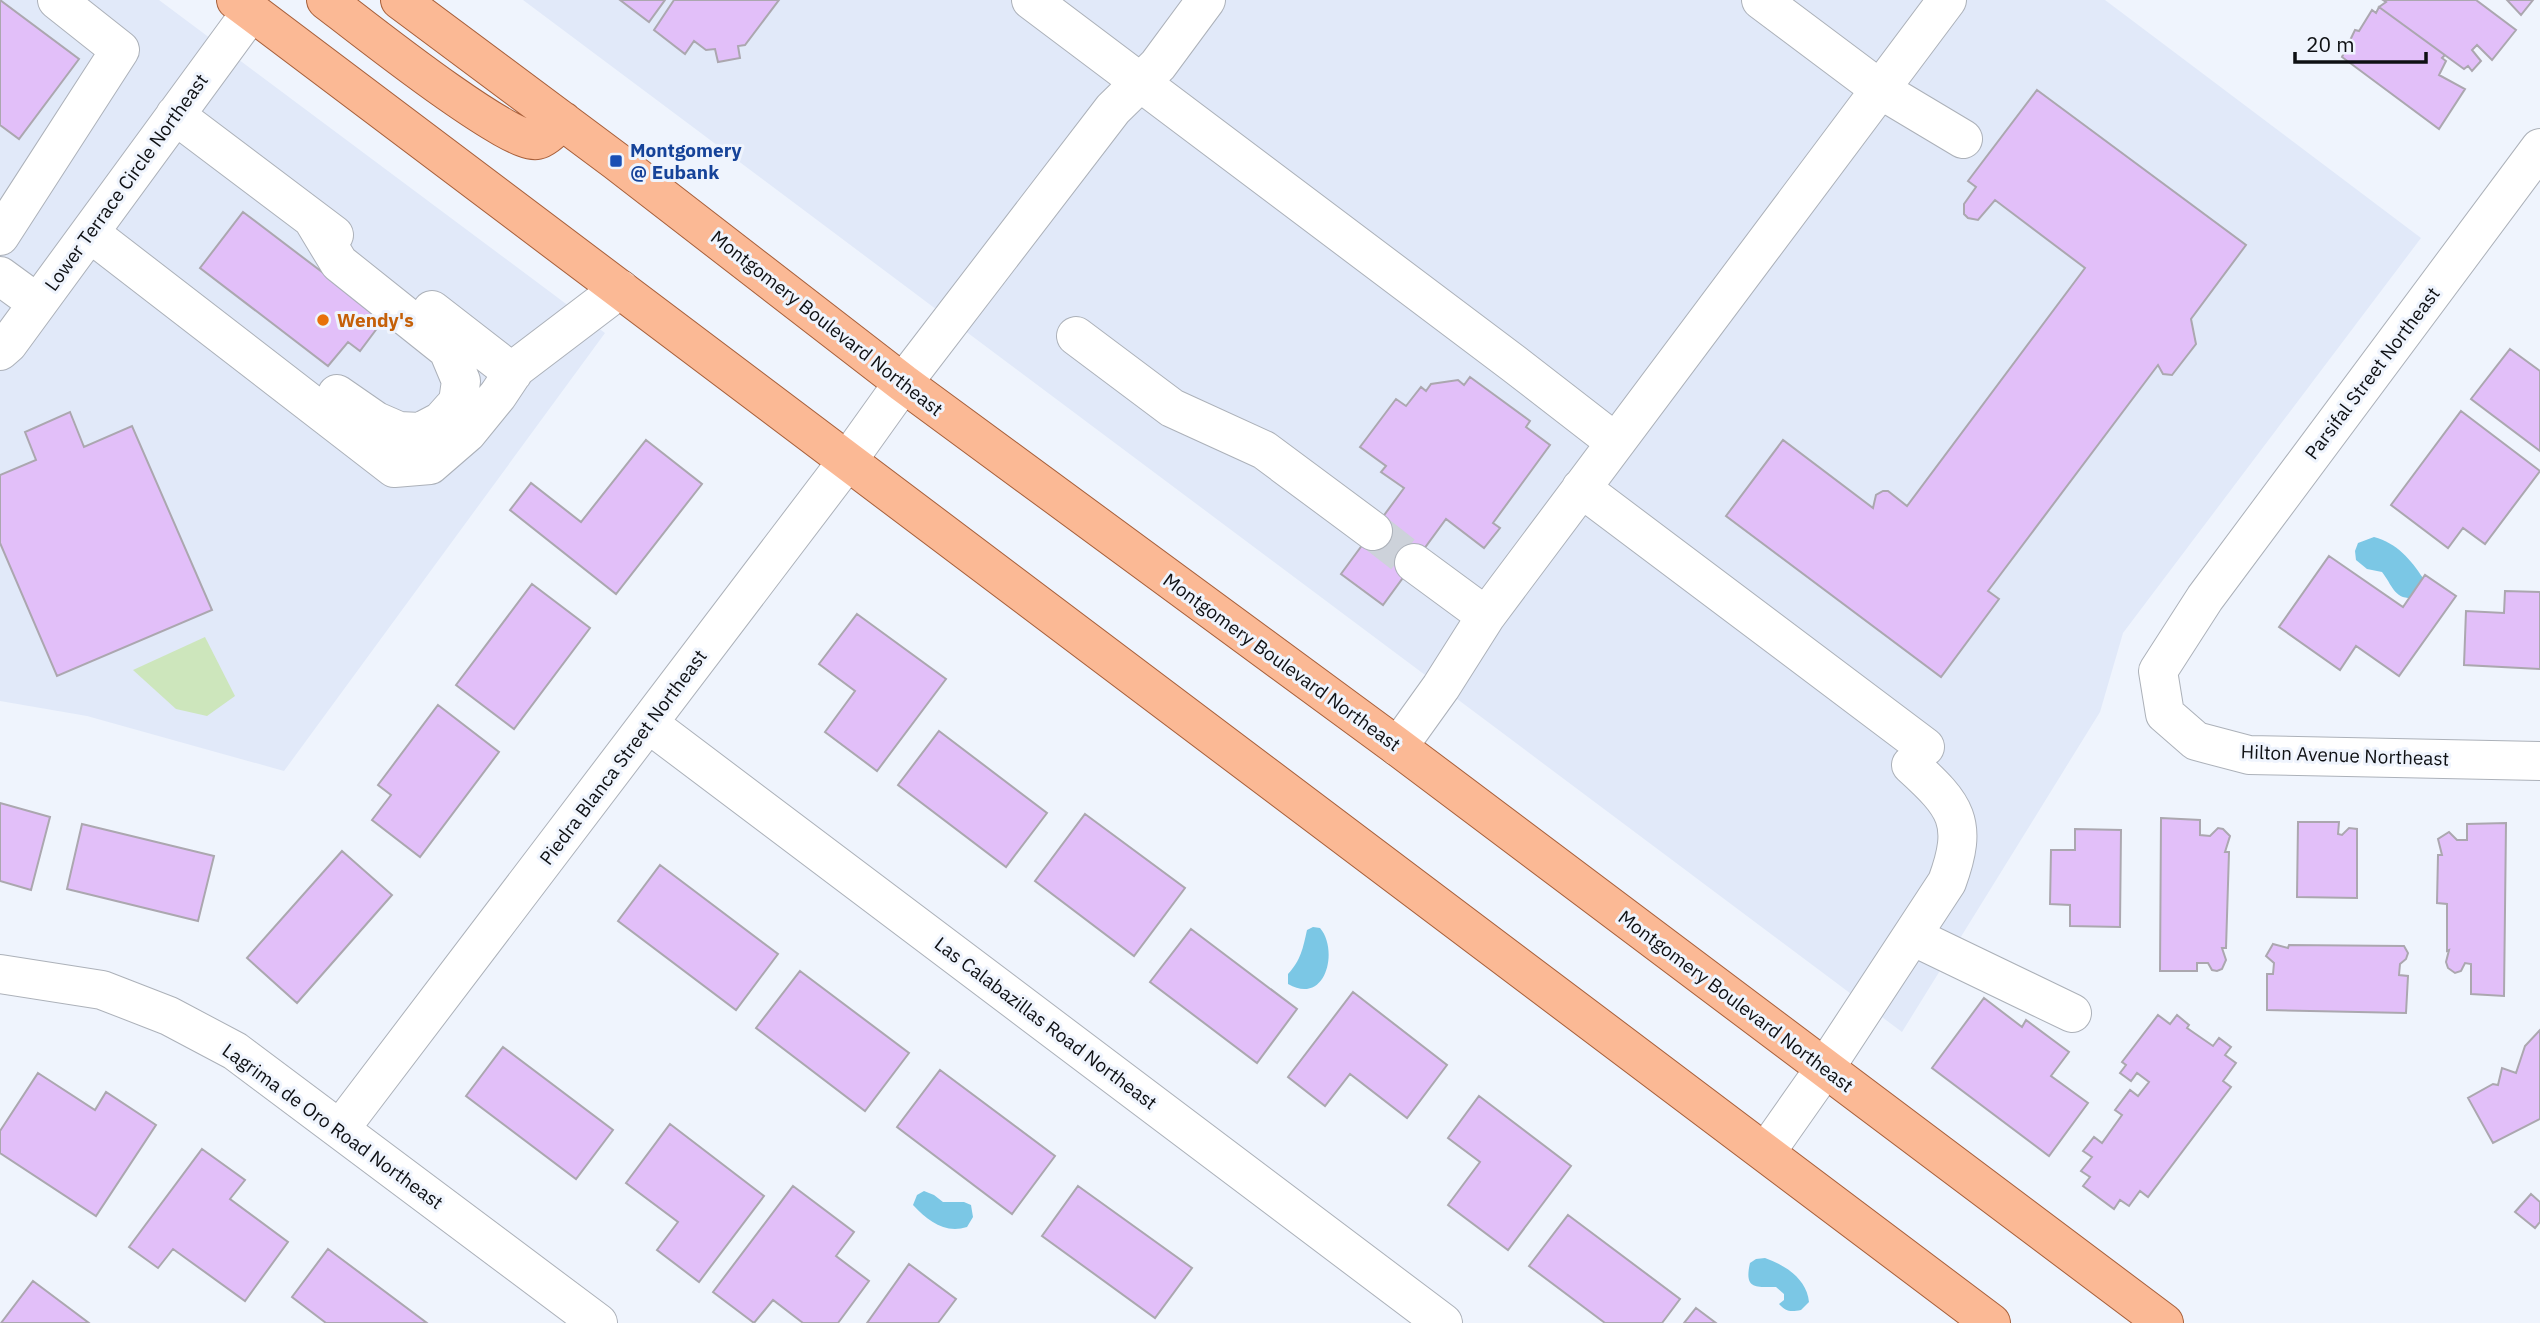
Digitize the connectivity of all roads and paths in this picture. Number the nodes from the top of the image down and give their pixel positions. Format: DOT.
graph roads {
  1 [pos="57,0"];
  2 [pos="326,0"];
  3 [pos="400,0"];
  4 [pos="1031,0"];
  5 [pos="1206,0"];
  6 [pos="1761,0"];
  7 [pos="1947,0"];
  8 [pos="252,4"];
  9 [pos="1140,83"];
  10 [pos="1881,90"];
  11 [pos="175,115"];
  12 [pos="563,121"];
  13 [pos="1963,139"];
  14 [pos="2540,148"];
  15 [pos="313,220"];
  16 [pos="90,233"];
  17 [pos="0,236"];
  18 [pos="0,276"];
  19 [pos="620,289"];
  20 [pos="37,303"];
  21 [pos="1076,336"];
  22 [pos="0,351"];
  23 [pos="252,358"];
  24 [pos="513,373"];
  25 [pos="903,383"];
  26 [pos="1615,442"];
  27 [pos="848,460"];
  28 [pos="1581,488"];
  29 [pos="1373,531"];
  30 [pos="1414,563"];
  31 [pos="2205,598"];
  32 [pos="1486,616"];
  33 [pos="649,724"];
  34 [pos="1398,747"];
  35 [pos="2540,761"];
  36 [pos="1912,936"];
  37 [pos="0,974"];
  38 [pos="2072,1013"];
  39 [pos="1825,1068"];
  40 [pos="340,1129"];
  41 [pos="1766,1152"];
  42 [pos="598,1323"];
  43 [pos="1443,1323"];
  44 [pos="1991,1323"];
  45 [pos="2164,1323"];
  1 -- 17 [label="street"];
  2 -- 12 [label="main road"];
  3 -- 12 [label="main road, Montgomery Boulevard Northeast"];
  4 -- 9 [label="street"];
  5 -- 9 [label="street, Piedra Blanca Street Northeast"];
  6 -- 10 [label="street"];
  7 -- 10 [label="street"];
  8 -- 11 [label="street, Lower Terrace Circle Northeast"];
  8 -- 19 [label="main road"];
  9 -- 25 [label="street, Piedra Blanca Street Northeast"];
  9 -- 26 [label="street"];
  10 -- 13 [label="street"];
  10 -- 26 [label="street"];
  11 -- 15 [label="street"];
  11 -- 16 [label="street, Lower Terrace Circle Northeast"];
  12 -- 25 [label="main road, Montgomery Boulevard Northeast"];
  14 -- 31 [label="street, Parsifal Street Northeast"];
  15 -- 23 [label="street"];
  15 -- 24 [label="street"];
  16 -- 20 [label="street, Lower Terrace Circle Northeast"];
  16 -- 23 [label="street"];
  18 -- 20 [label="street"];
  19 -- 24 [label="street"];
  19 -- 27 [label="main road"];
  20 -- 22 [label="street, Lower Terrace Circle Northeast"];
  21 -- 29 [label="street"];
  23 -- 24 [label="street"];
  25 -- 27 [label="street, Piedra Blanca Street Northeast"];
  25 -- 34 [label="main road, Montgomery Boulevard Northeast"];
  26 -- 28 [label="street"];
  27 -- 33 [label="street, Piedra Blanca Street Northeast"];
  27 -- 41 [label="main road"];
  28 -- 32 [label="street"];
  28 -- 36 [label="street"];
  30 -- 32 [label="street"];
  31 -- 35 [label="street, Hilton Avenue Northeast"];
  32 -- 34 [label="street"];
  33 -- 40 [label="street, Piedra Blanca Street Northeast"];
  33 -- 43 [label="street, Las Calabazillas Road Northeast"];
  34 -- 39 [label="main road, Montgomery Boulevard Northeast"];
  36 -- 38 [label="street"];
  36 -- 39 [label="street"];
  37 -- 40 [label="street, Lagrima de Oro Road Northeast"];
  39 -- 41 [label="street"];
  39 -- 45 [label="main road, Montgomery Boulevard Northeast"];
  40 -- 42 [label="street, Lagrima de Oro Road Northeast"];
  41 -- 44 [label="main road"];
}
